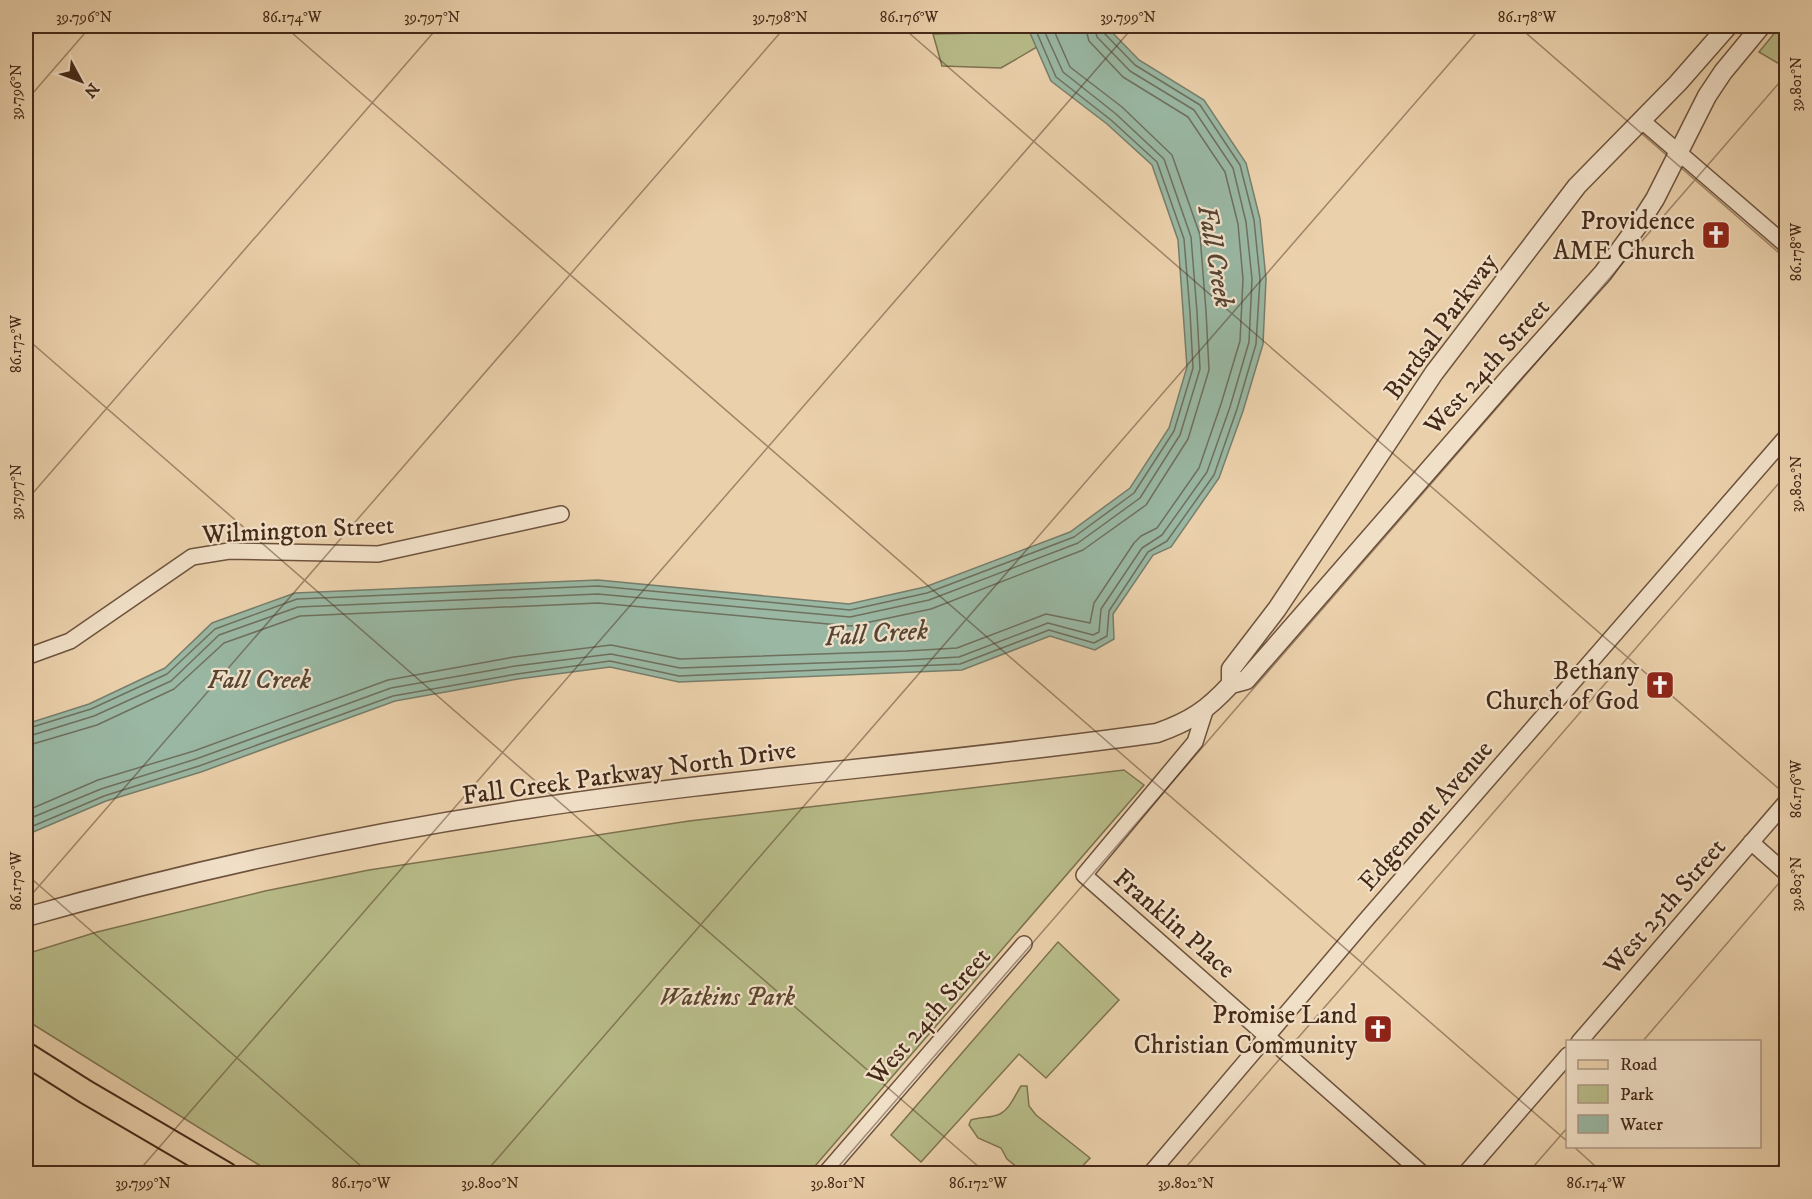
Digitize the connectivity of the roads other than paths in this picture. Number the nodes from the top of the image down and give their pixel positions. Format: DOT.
graph roads {
  1 [pos="1728,26"];
  2 [pos="1761,26"];
  3 [pos="1641,120"];
  4 [pos="1678,152"];
  5 [pos="1786,245"];
  6 [pos="1786,437"];
  7 [pos="561,514"];
  8 [pos="26,657"];
  9 [pos="1232,684"];
  10 [pos="1205,711"];
  11 [pos="1786,802"];
  12 [pos="1751,842"];
  13 [pos="1786,873"];
  14 [pos="26,917"];
  15 [pos="1024,944"];
  16 [pos="1266,1036"];
  17 [pos="1580,1040"];
  18 [pos="26,1054"];
  19 [pos="1566,1057"];
  20 [pos="1786,1168"];
  21 [pos="226,1173"];
  22 [pos="825,1173"];
  23 [pos="1150,1173"];
  24 [pos="1423,1173"];
  25 [pos="1465,1173"];
  26 [pos="1782,1173"];
  1 -- 3 [label="street, Burdsal Parkway"];
  2 -- 4 [label="street, West 24th Street"];
  3 -- 4 [label="street"];
  3 -- 9 [label="street, Burdsal Parkway"];
  4 -- 5 [label="street"];
  4 -- 9 [label="street, West 24th Street"];
  6 -- 16 [label="street, Edgemont Avenue"];
  7 -- 8 [label="street, Wilmington Street"];
  9 -- 10 [label="street, Fall Creek Parkway North Drive"];
  10 -- 14 [label="street, Fall Creek Parkway North Drive"];
  10 -- 16 [label="street, Franklin Place"];
  11 -- 12 [label="street, West 25th Street"];
  12 -- 13 [label="street"];
  12 -- 17 [label="street, West 25th Street"];
  15 -- 22 [label="street, West 24th Street"];
  16 -- 23 [label="street, Edgemont Avenue"];
  16 -- 24 [label="street, Franklin Place"];
  18 -- 21 [label="main road"];
  19 -- 25 [label="street"];
  20 -- 26 [label="street"];
}
